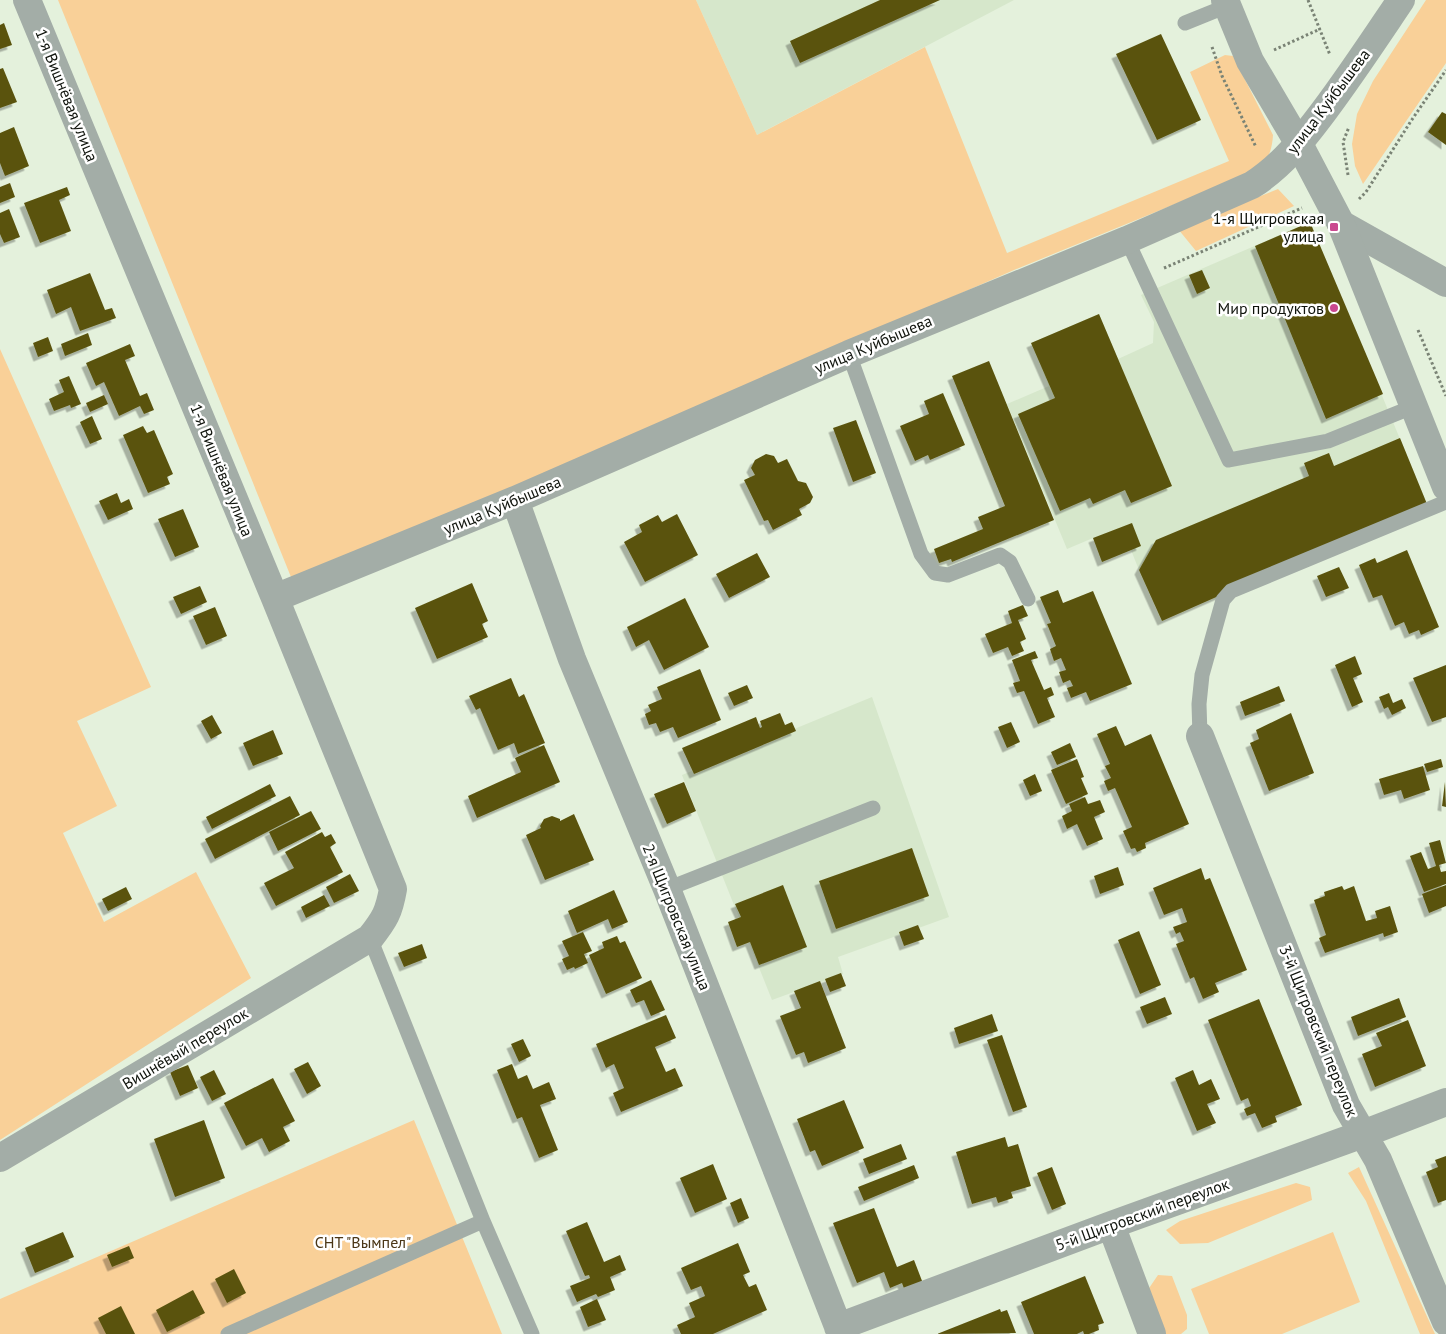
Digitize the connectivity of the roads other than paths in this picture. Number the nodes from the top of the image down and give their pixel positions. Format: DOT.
graph roads {
  1 [pos="27,0"];
  2 [pos="1402,0"];
  3 [pos="1226,3"];
  4 [pos="1185,23"];
  5 [pos="1299,144"];
  6 [pos="1338,218"];
  7 [pos="1127,240"];
  8 [pos="1446,283"];
  9 [pos="849,354"];
  10 [pos="1414,406"];
  11 [pos="1446,487"];
  12 [pos="515,500"];
  13 [pos="1446,502"];
  14 [pos="275,598"];
  15 [pos="1028,599"];
  16 [pos="1200,736"];
  17 [pos="873,808"];
  18 [pos="667,889"];
  19 [pos="370,938"];
  20 [pos="1446,1102"];
  21 [pos="1363,1134"];
  22 [pos="0,1158"];
  23 [pos="483,1221"];
  24 [pos="1111,1225"];
  25 [pos="1446,1322"];
  26 [pos="840,1330"];
  27 [pos="228,1334"];
  28 [pos="532,1334"];
  29 [pos="1152,1334"];
  1 -- 14 [label="street, 1-я Вишнёвая улица"];
  2 -- 5 [label="street, улица Куйбышева"];
  3 -- 4 [label="lane"];
  3 -- 5 [label="street"];
  5 -- 6 [label="street"];
  5 -- 7 [label="street, улица Куйбышева"];
  6 -- 8 [label="street"];
  6 -- 10 [label="street"];
  7 -- 9 [label="street, улица Куйбышева"];
  7 -- 10 [label="lane"];
  9 -- 12 [label="street, улица Куйбышева"];
  9 -- 15 [label="lane"];
  10 -- 11 [label="street"];
  12 -- 14 [label="street, улица Куйбышева"];
  12 -- 18 [label="street, 2-я Щигровская улица"];
  13 -- 16 [label="lane"];
  14 -- 19 [label="street, 1-я Вишнёвая улица"];
  16 -- 21 [label="street, 3-й Щигровский переулок"];
  17 -- 18 [label="lane"];
  18 -- 26 [label="street, 2-я Щигровская улица"];
  19 -- 22 [label="street, Вишнёвый переулок"];
  19 -- 23 [label="lane"];
  20 -- 21 [label="street, 5-й Щигровский переулок"];
  21 -- 24 [label="street, 5-й Щигровский переулок"];
  21 -- 25 [label="street, 3-й Щигровский переулок"];
  23 -- 27 [label="lane"];
  23 -- 28 [label="lane"];
  24 -- 26 [label="street, 5-й Щигровский переулок"];
  24 -- 29 [label="street"];
}
